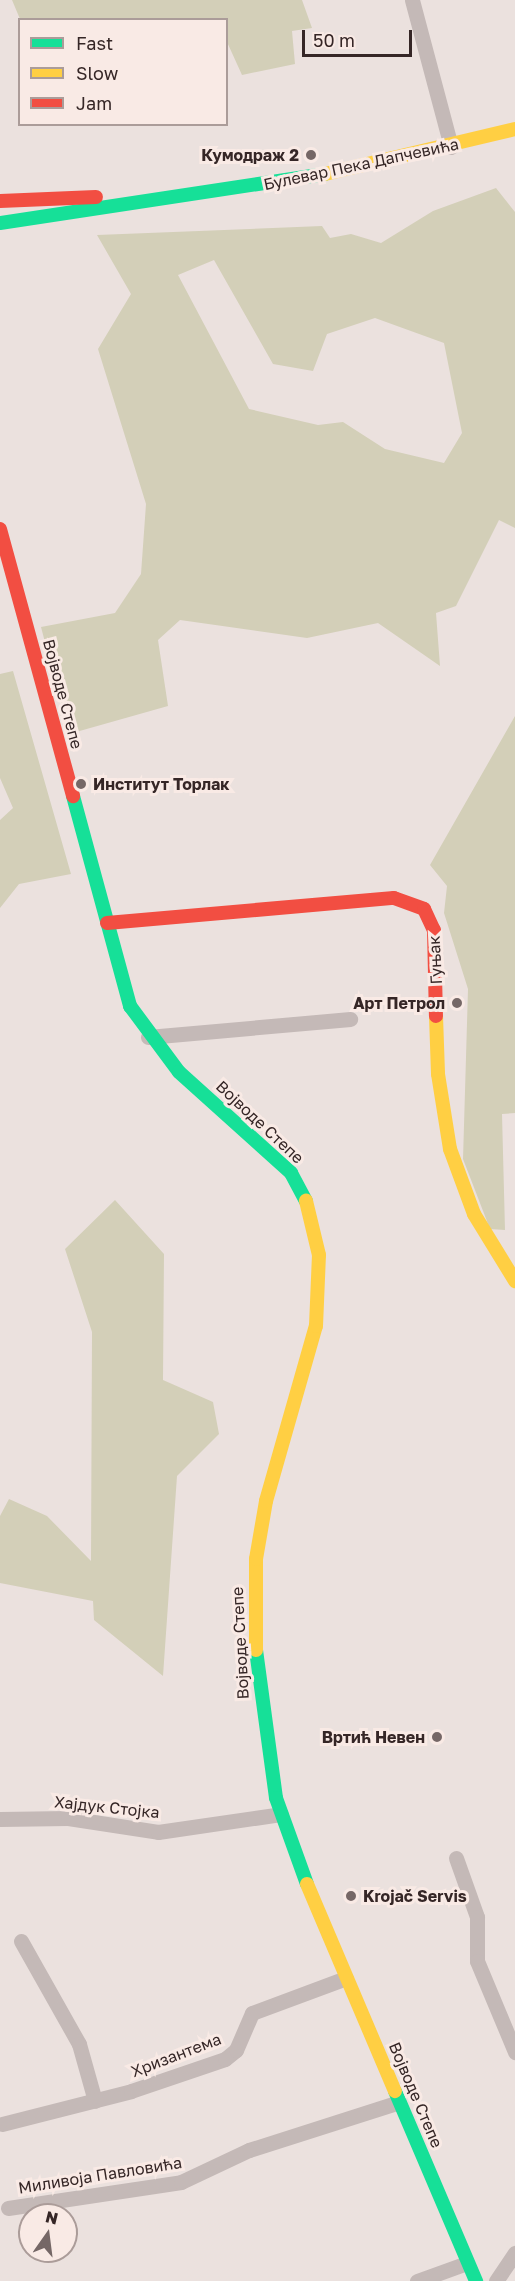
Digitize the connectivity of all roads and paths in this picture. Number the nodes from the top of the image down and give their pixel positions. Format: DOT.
graph roads {
  1 [pos="412,0"];
  2 [pos="515,129"];
  3 [pos="451,147"];
  4 [pos="0,189"];
  5 [pos="206,194"];
  6 [pos="51,198"];
  7 [pos="0,201"];
  8 [pos="2,224"];
  9 [pos="0,530"];
  10 [pos="107,923"];
  11 [pos="350,1019"];
  12 [pos="148,1037"];
  13 [pos="515,1281"];
  14 [pos="281,1814"];
  15 [pos="0,1819"];
  16 [pos="456,1858"];
  17 [pos="21,1941"];
  18 [pos="346,1978"];
  19 [pos="515,2052"];
  20 [pos="95,2101"];
  21 [pos="399,2102"];
  22 [pos="2,2124"];
  23 [pos="8,2208"];
  24 [pos="515,2253"];
  25 [pos="467,2263"];
  26 [pos="417,2281"];
  27 [pos="476,2281"];
  28 [pos="496,2281"];
  1 -- 3 [label="street"];
  2 -- 3 [label="street, Булевар Пека Дапчевића"];
  3 -- 5 [label="street, Булевар Пека Дапчевића"];
  4 -- 6 [label="street"];
  5 -- 6 [label="street, Булевар Пека Дапчевића"];
  5 -- 8 [label="street, Булевар Пека Дапчевића"];
  6 -- 7 [label="street, Булевар Пека Дапчевића"];
  9 -- 10 [label="street, Војводе Степе"];
  10 -- 12 [label="street, Војводе Степе"];
  10 -- 13 [label="street, Гуњак"];
  11 -- 12 [label="street"];
  12 -- 14 [label="street, Војводе Степе"];
  14 -- 15 [label="street, Хајдук Стојка"];
  14 -- 18 [label="street, Војводе Степе"];
  16 -- 19 [label="street"];
  17 -- 20 [label="street"];
  18 -- 20 [label="street, Хризантема"];
  18 -- 21 [label="street, Војводе Степе"];
  20 -- 22 [label="street, Хризантема"];
  21 -- 23 [label="street, Миливоја Павловића"];
  21 -- 25 [label="street, Војводе Степе"];
  24 -- 28 [label="street"];
  25 -- 26 [label="street"];
  25 -- 27 [label="street, Војводе Степе"];
}
